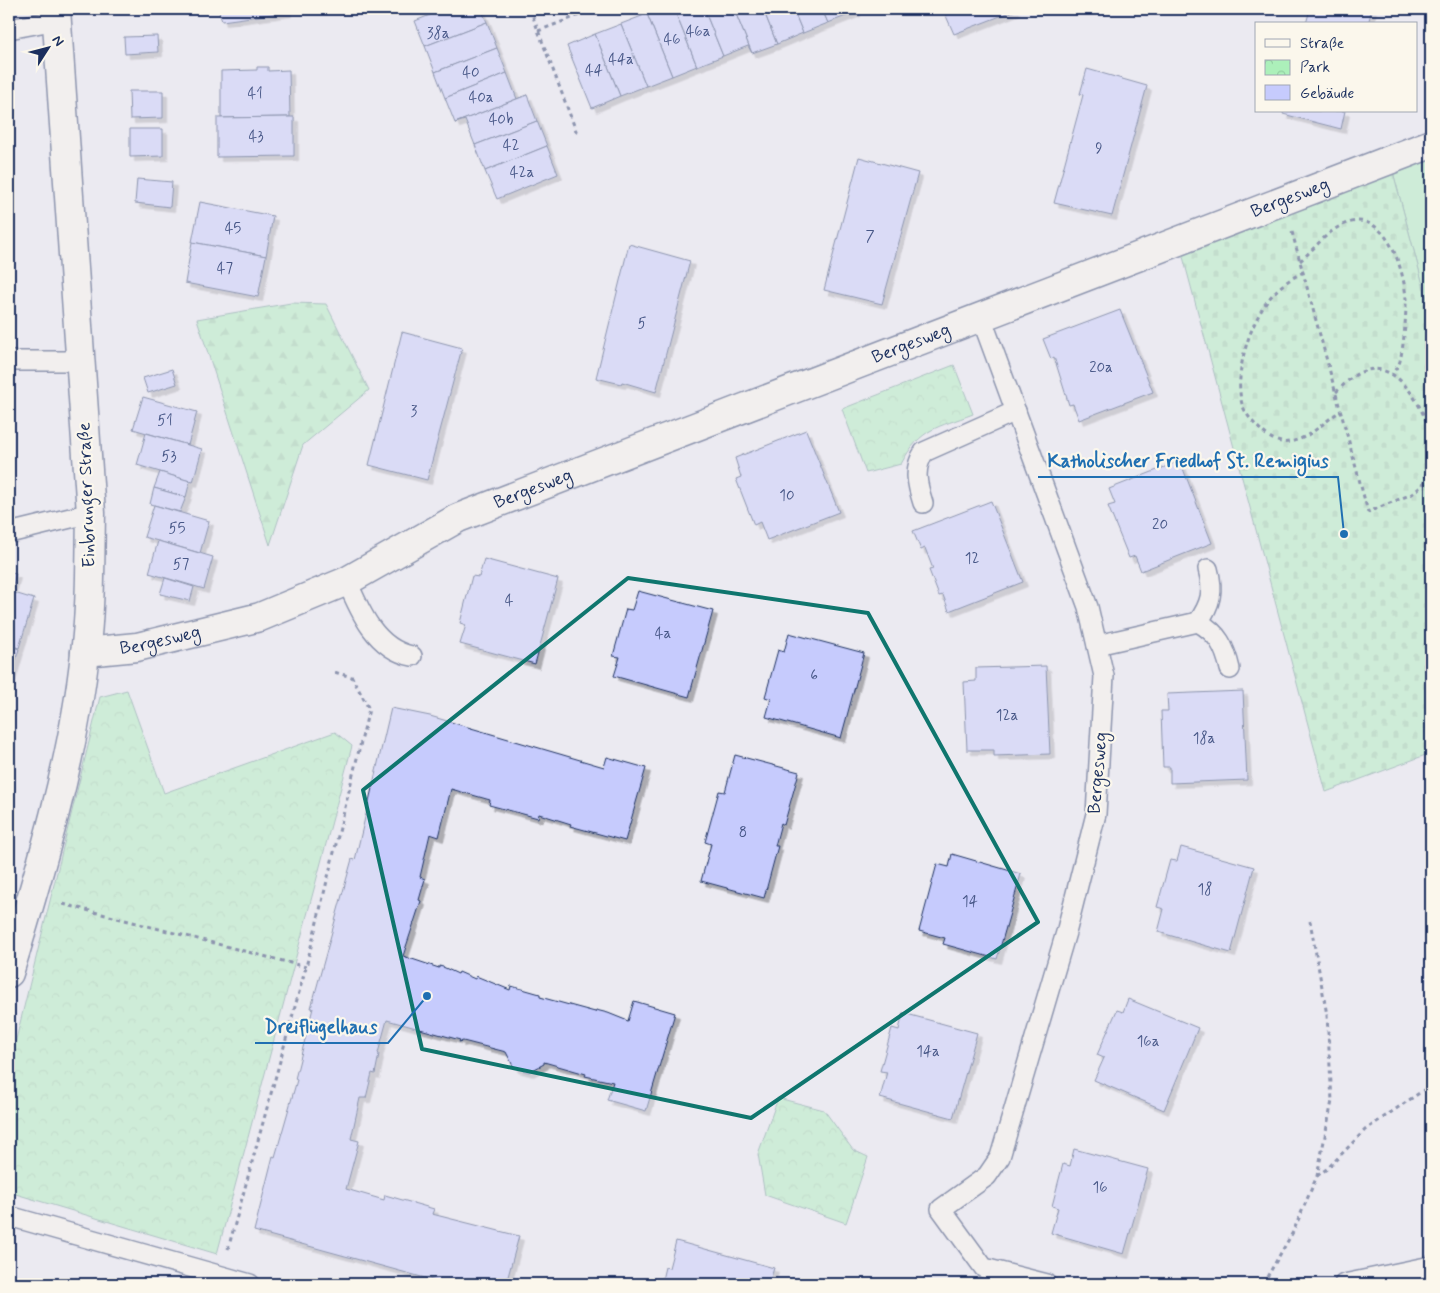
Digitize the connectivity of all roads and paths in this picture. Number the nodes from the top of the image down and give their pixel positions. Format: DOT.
graph roads {
  1 [pos="530,9"];
  2 [pos="595,9"];
  3 [pos="57,14"];
  4 [pos="9,29"];
  5 [pos="538,31"];
  6 [pos="578,136"];
  7 [pos="1431,144"];
  8 [pos="1284,200"];
  9 [pos="1300,261"];
  10 [pos="1304,272"];
  11 [pos="981,317"];
  12 [pos="9,361"];
  13 [pos="79,361"];
  14 [pos="1392,374"];
  15 [pos="1336,392"];
  16 [pos="1016,411"];
  17 [pos="1341,411"];
  18 [pos="1431,437"];
  19 [pos="1431,454"];
  20 [pos="923,503"];
  21 [pos="91,513"];
  22 [pos="9,533"];
  23 [pos="1208,569"];
  24 [pos="347,581"];
  25 [pos="1198,622"];
  26 [pos="1097,645"];
  27 [pos="85,652"];
  28 [pos="412,656"];
  29 [pos="1230,669"];
  30 [pos="334,672"];
  31 [pos="31,896"];
  32 [pos="1310,921"];
  33 [pos="15,928"];
  34 [pos="306,967"];
  35 [pos="9,973"];
  36 [pos="1431,1085"];
  37 [pos="1317,1176"];
  38 [pos="9,1216"];
  39 [pos="1431,1266"];
  40 [pos="220,1276"];
  41 [pos="250,1284"];
  42 [pos="1047,1284"];
  43 [pos="1263,1284"];
  44 [pos="1344,1284"];
  1 -- 5 [label="path"];
  2 -- 5 [label="path"];
  3 -- 4 [label="lane"];
  3 -- 13 [label="street, Einbrunger Straße"];
  5 -- 6 [label="path"];
  7 -- 8 [label="street, Bergesweg"];
  8 -- 9 [label="path"];
  8 -- 11 [label="street, Bergesweg"];
  9 -- 10 [label="path"];
  9 -- 14 [label="path"];
  10 -- 15 [label="path"];
  10 -- 17 [label="path"];
  11 -- 16 [label="lane, Bergesweg"];
  11 -- 24 [label="street, Bergesweg"];
  12 -- 13 [label="lane"];
  13 -- 21 [label="street, Einbrunger Straße"];
  14 -- 15 [label="path"];
  14 -- 18 [label="path"];
  15 -- 17 [label="path"];
  16 -- 20 [label="lane"];
  16 -- 26 [label="lane, Bergesweg"];
  17 -- 19 [label="path"];
  21 -- 22 [label="lane"];
  21 -- 27 [label="street, Einbrunger Straße"];
  23 -- 25 [label="lane"];
  24 -- 27 [label="street, Bergesweg"];
  24 -- 28 [label="lane"];
  25 -- 26 [label="lane"];
  25 -- 29 [label="lane"];
  26 -- 42 [label="lane, Bergesweg"];
  27 -- 31 [label="street, Einbrunger Straße"];
  30 -- 34 [label="path"];
  31 -- 33 [label="street, Einbrunger Straße"];
  31 -- 34 [label="path"];
  32 -- 37 [label="path"];
  33 -- 35 [label="street, Einbrunger Straße"];
  34 -- 40 [label="path"];
  36 -- 37 [label="path"];
  37 -- 43 [label="path"];
  38 -- 40 [label="lane"];
  39 -- 44 [label="lane"];
  40 -- 41 [label="lane"];
}
